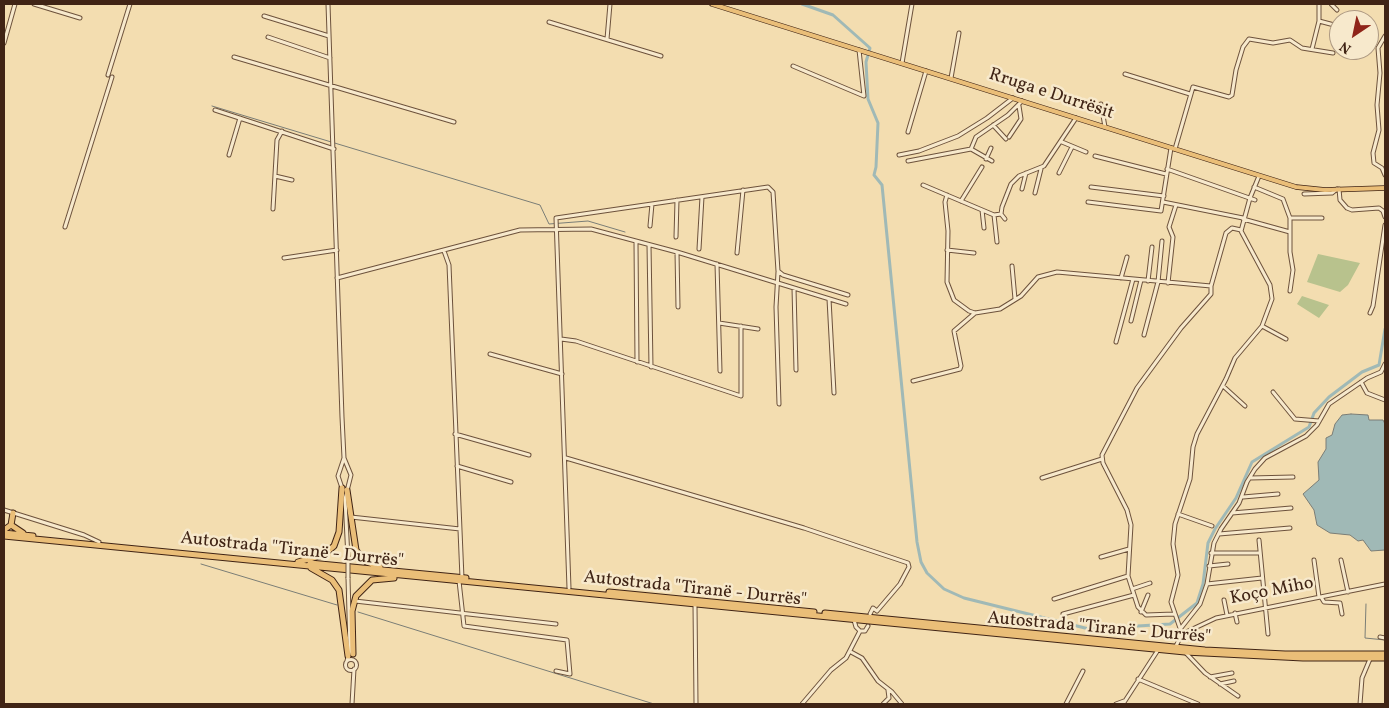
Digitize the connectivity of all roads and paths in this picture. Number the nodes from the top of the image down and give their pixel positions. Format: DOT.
graph roads {
  1 [pos="15,4"];
  2 [pos="34,4"];
  3 [pos="130,4"];
  4 [pos="328,4"];
  5 [pos="610,4"];
  6 [pos="712,4"];
  7 [pos="912,4"];
  8 [pos="1319,4"];
  9 [pos="1331,4"];
  10 [pos="1337,10"];
  11 [pos="264,16"];
  12 [pos="80,18"];
  13 [pos="1319,21"];
  14 [pos="549,22"];
  15 [pos="1329,24"];
  16 [pos="959,33"];
  17 [pos="330,36"];
  18 [pos="1385,36"];
  19 [pos="268,37"];
  20 [pos="607,39"];
  21 [pos="4,43"];
  22 [pos="1312,49"];
  23 [pos="861,50"];
  24 [pos="1329,52"];
  25 [pos="661,56"];
  26 [pos="234,57"];
  27 [pos="330,58"];
  28 [pos="902,63"];
  29 [pos="793,66"];
  30 [pos="926,71"];
  31 [pos="1125,74"];
  32 [pos="951,78"];
  33 [pos="330,86"];
  34 [pos="1190,94"];
  35 [pos="1013,98"];
  36 [pos="1022,100"];
  37 [pos="1101,104"];
  38 [pos="1019,105"];
  39 [pos="215,110"];
  40 [pos="240,118"];
  41 [pos="1076,118"];
  42 [pos="454,122"];
  43 [pos="993,125"];
  44 [pos="1105,127"];
  45 [pos="282,131"];
  46 [pos="908,132"];
  47 [pos="1062,142"];
  48 [pos="334,145"];
  49 [pos="1072,147"];
  50 [pos="991,148"];
  51 [pos="1173,148"];
  52 [pos="971,150"];
  53 [pos="1086,152"];
  54 [pos="229,155"];
  55 [pos="899,155"];
  56 [pos="1095,156"];
  57 [pos="986,158"];
  58 [pos="908,161"];
  59 [pos="992,161"];
  60 [pos="982,167"];
  61 [pos="1041,168"];
  62 [pos="1167,169"];
  63 [pos="1026,173"];
  64 [pos="1059,173"];
  65 [pos="1166,174"];
  66 [pos="1385,175"];
  67 [pos="275,176"];
  68 [pos="1259,176"];
  69 [pos="292,180"];
  70 [pos="923,185"];
  71 [pos="1091,187"];
  72 [pos="1254,187"];
  73 [pos="1385,188"];
  74 [pos="1022,189"];
  75 [pos="1338,189"];
  76 [pos="743,190"];
  77 [pos="1035,193"];
  78 [pos="1304,194"];
  79 [pos="947,195"];
  80 [pos="1164,196"];
  81 [pos="702,197"];
  82 [pos="1250,198"];
  83 [pos="677,200"];
  84 [pos="1256,200"];
  85 [pos="961,201"];
  86 [pos="1088,202"];
  87 [pos="1163,202"];
  88 [pos="652,204"];
  89 [pos="1176,205"];
  90 [pos="273,209"];
  91 [pos="982,210"];
  92 [pos="1001,214"];
  93 [pos="994,215"];
  94 [pos="1385,217"];
  95 [pos="1243,218"];
  96 [pos="1290,218"];
  97 [pos="1322,218"];
  98 [pos="1005,219"];
  99 [pos="1385,225"];
  100 [pos="650,226"];
  101 [pos="65,227"];
  102 [pos="556,227"];
  103 [pos="984,228"];
  104 [pos="1241,230"];
  105 [pos="1290,232"];
  106 [pos="676,237"];
  107 [pos="1162,241"];
  108 [pos="636,242"];
  109 [pos="997,242"];
  110 [pos="649,245"];
  111 [pos="1152,247"];
  112 [pos="699,249"];
  113 [pos="337,250"];
  114 [pos="444,250"];
  115 [pos="947,250"];
  116 [pos="677,252"];
  117 [pos="736,252"];
  118 [pos="974,253"];
  119 [pos="284,258"];
  120 [pos="1127,258"];
  121 [pos="717,264"];
  122 [pos="1012,266"];
  123 [pos="778,272"];
  124 [pos="337,278"];
  125 [pos="1122,278"];
  126 [pos="1133,279"];
  127 [pos="1140,280"];
  128 [pos="1148,281"];
  129 [pos="776,282"];
  130 [pos="1158,282"];
  131 [pos="1168,283"];
  132 [pos="1211,286"];
  133 [pos="794,288"];
  134 [pos="1290,291"];
  135 [pos="848,295"];
  136 [pos="829,299"];
  137 [pos="1015,300"];
  138 [pos="846,304"];
  139 [pos="678,307"];
  140 [pos="1370,312"];
  141 [pos="974,313"];
  142 [pos="1131,321"];
  143 [pos="719,323"];
  144 [pos="741,326"];
  145 [pos="1262,326"];
  146 [pos="758,329"];
  147 [pos="1144,335"];
  148 [pos="562,339"];
  149 [pos="1286,339"];
  150 [pos="1116,342"];
  151 [pos="490,354"];
  152 [pos="638,362"];
  153 [pos="1385,364"];
  154 [pos="651,366"];
  155 [pos="796,370"];
  156 [pos="720,371"];
  157 [pos="562,374"];
  158 [pos="914,381"];
  159 [pos="1360,382"];
  160 [pos="1223,386"];
  161 [pos="1273,392"];
  162 [pos="834,393"];
  163 [pos="1385,400"];
  164 [pos="778,404"];
  165 [pos="1245,406"];
  166 [pos="1319,421"];
  167 [pos="456,434"];
  168 [pos="529,455"];
  169 [pos="344,458"];
  170 [pos="566,458"];
  171 [pos="1102,459"];
  172 [pos="457,466"];
  173 [pos="340,471"];
  174 [pos="349,471"];
  175 [pos="1293,477"];
  176 [pos="1042,478"];
  177 [pos="1249,478"];
  178 [pos="340,481"];
  179 [pos="349,481"];
  180 [pos="511,482"];
  181 [pos="345,489"];
  182 [pos="1278,494"];
  183 [pos="1242,497"];
  184 [pos="1291,508"];
  185 [pos="4,510"];
  186 [pos="13,513"];
  187 [pos="1178,514"];
  188 [pos="1232,514"];
  189 [pos="350,516"];
  190 [pos="11,525"];
  191 [pos="1212,526"];
  192 [pos="1290,528"];
  193 [pos="460,529"];
  194 [pos="4,533"];
  195 [pos="1218,534"];
  196 [pos="32,536"];
  197 [pos="90,539"];
  198 [pos="1259,540"];
  199 [pos="1130,548"];
  200 [pos="1211,553"];
  201 [pos="1260,553"];
  202 [pos="1101,557"];
  203 [pos="1314,560"];
  204 [pos="1342,560"];
  205 [pos="298,562"];
  206 [pos="1228,564"];
  207 [pos="309,566"];
  208 [pos="1209,566"];
  209 [pos="423,574"];
  210 [pos="410,576"];
  211 [pos="1128,576"];
  212 [pos="1262,578"];
  213 [pos="461,580"];
  214 [pos="1150,583"];
  215 [pos="1207,584"];
  216 [pos="1385,584"];
  217 [pos="569,588"];
  218 [pos="1132,589"];
  219 [pos="1348,592"];
  220 [pos="1134,595"];
  221 [pos="1148,595"];
  222 [pos="1320,597"];
  223 [pos="1054,599"];
  224 [pos="1224,600"];
  225 [pos="354,601"];
  226 [pos="695,605"];
  227 [pos="1264,607"];
  228 [pos="877,611"];
  229 [pos="1141,612"];
  230 [pos="1235,613"];
  231 [pos="463,614"];
  232 [pos="870,614"];
  233 [pos="1063,614"];
  234 [pos="1342,614"];
  235 [pos="1175,615"];
  236 [pos="1226,615"];
  237 [pos="878,618"];
  238 [pos="854,620"];
  239 [pos="1237,622"];
  240 [pos="556,624"];
  241 [pos="868,626"];
  242 [pos="1181,628"];
  243 [pos="860,631"];
  244 [pos="1182,634"];
  245 [pos="1268,634"];
  246 [pos="1380,638"];
  247 [pos="1385,638"];
  248 [pos="1175,648"];
  249 [pos="1158,650"];
  250 [pos="851,652"];
  251 [pos="1185,652"];
  252 [pos="350,655"];
  253 [pos="1385,656"];
  254 [pos="1370,658"];
  255 [pos="356,662"];
  256 [pos="349,670"];
  257 [pos="354,670"];
  258 [pos="556,670"];
  259 [pos="1083,671"];
  260 [pos="1232,673"];
  261 [pos="1210,677"];
  262 [pos="1138,679"];
  263 [pos="1234,681"];
  264 [pos="352,682"];
  265 [pos="1219,684"];
  266 [pos="888,689"];
  267 [pos="1238,696"];
  268 [pos="1124,702"];
  269 [pos="696,703"];
  270 [pos="352,704"];
  271 [pos="802,704"];
  272 [pos="883,704"];
  273 [pos="902,704"];
  274 [pos="1066,704"];
  275 [pos="1116,704"];
  276 [pos="1198,704"];
  277 [pos="1360,704"];
  1 -- 21 [label="street"];
  2 -- 12 [label="street"];
  3 -- 101 [label="street"];
  4 -- 17 [label="street"];
  5 -- 20 [label="street"];
  6 -- 23 [label="main road, Rruga e Durrësit"];
  7 -- 28 [label="street"];
  8 -- 13 [label="street"];
  9 -- 10 [label="street"];
  11 -- 17 [label="street"];
  13 -- 15 [label="street"];
  13 -- 22 [label="street"];
  14 -- 20 [label="street"];
  16 -- 32 [label="street"];
  17 -- 27 [label="street"];
  18 -- 66 [label="street"];
  19 -- 27 [label="street"];
  20 -- 25 [label="street"];
  22 -- 24 [label="street"];
  22 -- 34 [label="street"];
  23 -- 28 [label="main road, Rruga e Durrësit"];
  23 -- 29 [label="street"];
  26 -- 33 [label="street"];
  27 -- 33 [label="street"];
  28 -- 30 [label="main road, Rruga e Durrësit"];
  30 -- 32 [label="main road, Rruga e Durrësit"];
  30 -- 46 [label="street"];
  31 -- 34 [label="street"];
  32 -- 35 [label="main road, Rruga e Durrësit"];
  33 -- 42 [label="street"];
  33 -- 48 [label="street"];
  34 -- 51 [label="street"];
  35 -- 36 [label="main road, Rruga e Durrësit"];
  35 -- 55 [label="street"];
  36 -- 38 [label="street"];
  36 -- 41 [label="main road, Rruga e Durrësit"];
  37 -- 44 [label="street"];
  38 -- 43 [label="street"];
  38 -- 43 [label="street"];
  39 -- 40 [label="street"];
  40 -- 45 [label="street"];
  40 -- 54 [label="street"];
  41 -- 44 [label="main road, Rruga e Durrësit"];
  41 -- 47 [label="street"];
  43 -- 52 [label="street"];
  44 -- 51 [label="main road, Rruga e Durrësit"];
  45 -- 48 [label="street"];
  45 -- 67 [label="street"];
  47 -- 49 [label="street"];
  47 -- 61 [label="street"];
  48 -- 113 [label="street"];
  49 -- 53 [label="street"];
  49 -- 64 [label="street"];
  50 -- 57 [label="street"];
  51 -- 62 [label="street"];
  51 -- 68 [label="main road, Rruga e Durrësit"];
  52 -- 57 [label="street"];
  52 -- 58 [label="street"];
  56 -- 65 [label="street"];
  57 -- 59 [label="street"];
  60 -- 85 [label="street"];
  61 -- 63 [label="street"];
  61 -- 77 [label="street"];
  62 -- 65 [label="street"];
  62 -- 82 [label="street"];
  63 -- 74 [label="street"];
  63 -- 92 [label="street"];
  65 -- 80 [label="street"];
  67 -- 69 [label="street"];
  67 -- 90 [label="street"];
  68 -- 72 [label="street"];
  68 -- 75 [label="main road, Rruga e Durrësit"];
  70 -- 79 [label="street"];
  71 -- 80 [label="street"];
  72 -- 82 [label="street"];
  72 -- 96 [label="street"];
  73 -- 75 [label="main road, Rruga e Durrësit"];
  75 -- 78 [label="street"];
  75 -- 94 [label="street"];
  76 -- 81 [label="street"];
  76 -- 117 [label="street"];
  76 -- 123 [label="street"];
  79 -- 85 [label="street"];
  79 -- 115 [label="street"];
  80 -- 87 [label="street"];
  81 -- 83 [label="street"];
  81 -- 112 [label="street"];
  82 -- 84 [label="street"];
  82 -- 95 [label="street"];
  83 -- 88 [label="street"];
  83 -- 106 [label="street"];
  85 -- 91 [label="street"];
  86 -- 87 [label="street"];
  87 -- 89 [label="street"];
  88 -- 100 [label="street"];
  88 -- 102 [label="street"];
  89 -- 95 [label="street"];
  89 -- 131 [label="street"];
  91 -- 93 [label="street"];
  91 -- 103 [label="street"];
  92 -- 93 [label="street"];
  92 -- 98 [label="street"];
  93 -- 109 [label="street"];
  95 -- 104 [label="street"];
  95 -- 105 [label="street"];
  96 -- 97 [label="street"];
  96 -- 105 [label="street"];
  99 -- 140 [label="street"];
  102 -- 108 [label="street"];
  102 -- 114 [label="street"];
  102 -- 148 [label="street"];
  104 -- 132 [label="street"];
  104 -- 145 [label="street"];
  105 -- 134 [label="street"];
  107 -- 130 [label="street"];
  108 -- 110 [label="street"];
  108 -- 152 [label="street"];
  110 -- 116 [label="street"];
  110 -- 154 [label="street"];
  111 -- 128 [label="street"];
  113 -- 119 [label="street"];
  113 -- 124 [label="street"];
  114 -- 124 [label="street"];
  114 -- 167 [label="street"];
  115 -- 118 [label="street"];
  115 -- 141 [label="street"];
  116 -- 121 [label="street"];
  116 -- 139 [label="street"];
  120 -- 125 [label="street"];
  121 -- 129 [label="street"];
  121 -- 143 [label="street"];
  122 -- 137 [label="street"];
  123 -- 129 [label="street"];
  123 -- 135 [label="street"];
  124 -- 169 [label="street"];
  125 -- 126 [label="street"];
  125 -- 137 [label="street"];
  126 -- 127 [label="street"];
  126 -- 150 [label="street"];
  127 -- 128 [label="street"];
  127 -- 142 [label="street"];
  128 -- 130 [label="street"];
  129 -- 133 [label="street"];
  129 -- 164 [label="street"];
  130 -- 131 [label="street"];
  130 -- 147 [label="street"];
  131 -- 132 [label="street"];
  132 -- 171 [label="street"];
  133 -- 136 [label="street"];
  133 -- 155 [label="street"];
  136 -- 138 [label="street"];
  136 -- 162 [label="street"];
  137 -- 141 [label="street"];
  141 -- 158 [label="street"];
  143 -- 144 [label="street"];
  143 -- 156 [label="street"];
  144 -- 146 [label="street"];
  144 -- 154 [label="street"];
  145 -- 149 [label="street"];
  145 -- 160 [label="street"];
  148 -- 152 [label="street"];
  148 -- 157 [label="street"];
  151 -- 157 [label="street"];
  152 -- 154 [label="street"];
  153 -- 159 [label="street"];
  157 -- 170 [label="street"];
  159 -- 163 [label="street"];
  159 -- 166 [label="street"];
  160 -- 165 [label="street"];
  160 -- 187 [label="street"];
  161 -- 166 [label="street"];
  166 -- 177 [label="street"];
  167 -- 168 [label="street"];
  167 -- 172 [label="street"];
  169 -- 173 [label="street"];
  169 -- 174 [label="street"];
  170 -- 217 [label="street"];
  170 -- 228 [label="street"];
  171 -- 176 [label="street"];
  171 -- 199 [label="street"];
  172 -- 180 [label="street"];
  172 -- 193 [label="street"];
  173 -- 174 [label="street"];
  173 -- 178 [label="street"];
  174 -- 179 [label="street"];
  175 -- 177 [label="street"];
  177 -- 183 [label="street"];
  178 -- 179 [label="street"];
  178 -- 181 [label="street"];
  179 -- 181 [label="street"];
  181 -- 189 [label="highway"];
  181 -- 205 [label="highway"];
  181 -- 252 [label="street, bridge"];
  182 -- 183 [label="street"];
  183 -- 188 [label="street"];
  184 -- 188 [label="street"];
  185 -- 186 [label="street"];
  186 -- 190 [label="highway"];
  186 -- 197 [label="street"];
  187 -- 191 [label="street"];
  187 -- 235 [label="street"];
  188 -- 195 [label="street"];
  189 -- 193 [label="street"];
  189 -- 209 [label="highway"];
  190 -- 194 [label="highway"];
  190 -- 196 [label="highway"];
  192 -- 195 [label="street"];
  193 -- 213 [label="street"];
  194 -- 196 [label="highway, Autostrada \"Tiranë - Durrës\""];
  194 -- 207 [label="highway, Autostrada \"Tiranë - Durrës\""];
  195 -- 200 [label="street"];
  196 -- 197 [label="highway, Autostrada \"Tiranë - Durrës\""];
  197 -- 205 [label="highway, Autostrada \"Tiranë - Durrës\""];
  198 -- 201 [label="street"];
  199 -- 202 [label="street"];
  199 -- 211 [label="street"];
  200 -- 201 [label="street"];
  200 -- 208 [label="street"];
  201 -- 212 [label="street"];
  203 -- 222 [label="street"];
  204 -- 219 [label="street"];
  205 -- 209 [label="highway, Autostrada \"Tiranë - Durrës\""];
  206 -- 208 [label="street"];
  207 -- 210 [label="highway, Autostrada \"Tiranë - Durrës\""];
  207 -- 252 [label="highway"];
  208 -- 215 [label="street"];
  209 -- 213 [label="highway, Autostrada \"Tiranë - Durrës\""];
  210 -- 213 [label="highway, Autostrada \"Tiranë - Durrës\""];
  210 -- 225 [label="highway"];
  211 -- 218 [label="street"];
  211 -- 223 [label="street"];
  212 -- 215 [label="street"];
  212 -- 227 [label="street"];
  213 -- 217 [label="highway, Autostrada \"Tiranë - Durrës\""];
  213 -- 226 [label="highway, Autostrada \"Tiranë - Durrës\""];
  213 -- 231 [label="street"];
  214 -- 218 [label="street"];
  215 -- 242 [label="street"];
  216 -- 219 [label="street, Koço Miho"];
  217 -- 237 [label="highway, Autostrada \"Tiranë - Durrës\""];
  218 -- 220 [label="street"];
  219 -- 222 [label="street, Koço Miho"];
  220 -- 229 [label="street"];
  220 -- 233 [label="street"];
  221 -- 229 [label="street"];
  222 -- 227 [label="street, Koço Miho"];
  222 -- 234 [label="street"];
  224 -- 236 [label="street"];
  225 -- 231 [label="street"];
  225 -- 252 [label="highway"];
  226 -- 238 [label="highway, Autostrada \"Tiranë - Durrës\""];
  226 -- 269 [label="street"];
  227 -- 230 [label="street, Koço Miho"];
  227 -- 245 [label="street"];
  228 -- 232 [label="street"];
  228 -- 237 [label="street"];
  229 -- 235 [label="street"];
  230 -- 236 [label="street, Koço Miho"];
  230 -- 239 [label="street"];
  231 -- 240 [label="street"];
  231 -- 258 [label="street"];
  235 -- 242 [label="street"];
  236 -- 244 [label="street, Koço Miho"];
  237 -- 248 [label="highway, Autostrada \"Tiranë - Durrës\""];
  238 -- 243 [label="street"];
  238 -- 249 [label="highway, Autostrada \"Tiranë - Durrës\""];
  241 -- 243 [label="street"];
  242 -- 244 [label="street"];
  243 -- 250 [label="street"];
  244 -- 248 [label="street"];
  246 -- 247 [label="street"];
  248 -- 253 [label="highway, Autostrada \"Tiranë - Durrës\""];
  249 -- 251 [label="highway, Autostrada \"Tiranë - Durrës\""];
  249 -- 262 [label="street"];
  250 -- 266 [label="street"];
  250 -- 271 [label="street"];
  251 -- 254 [label="highway, Autostrada \"Tiranë - Durrës\""];
  251 -- 261 [label="street"];
  252 -- 255 [label="street"];
  252 -- 255 [label="street"];
  252 -- 256 [label="street"];
  253 -- 254 [label="highway, Autostrada \"Tiranë - Durrës\""];
  254 -- 277 [label="street"];
  255 -- 257 [label="street"];
  256 -- 257 [label="street"];
  256 -- 264 [label="street"];
  257 -- 264 [label="street"];
  259 -- 274 [label="street"];
  260 -- 261 [label="street"];
  261 -- 265 [label="street"];
  262 -- 268 [label="street"];
  262 -- 276 [label="street"];
  263 -- 265 [label="street"];
  264 -- 270 [label="street"];
  265 -- 267 [label="street"];
  266 -- 272 [label="street"];
  266 -- 273 [label="street"];
  268 -- 275 [label="street"];
}
